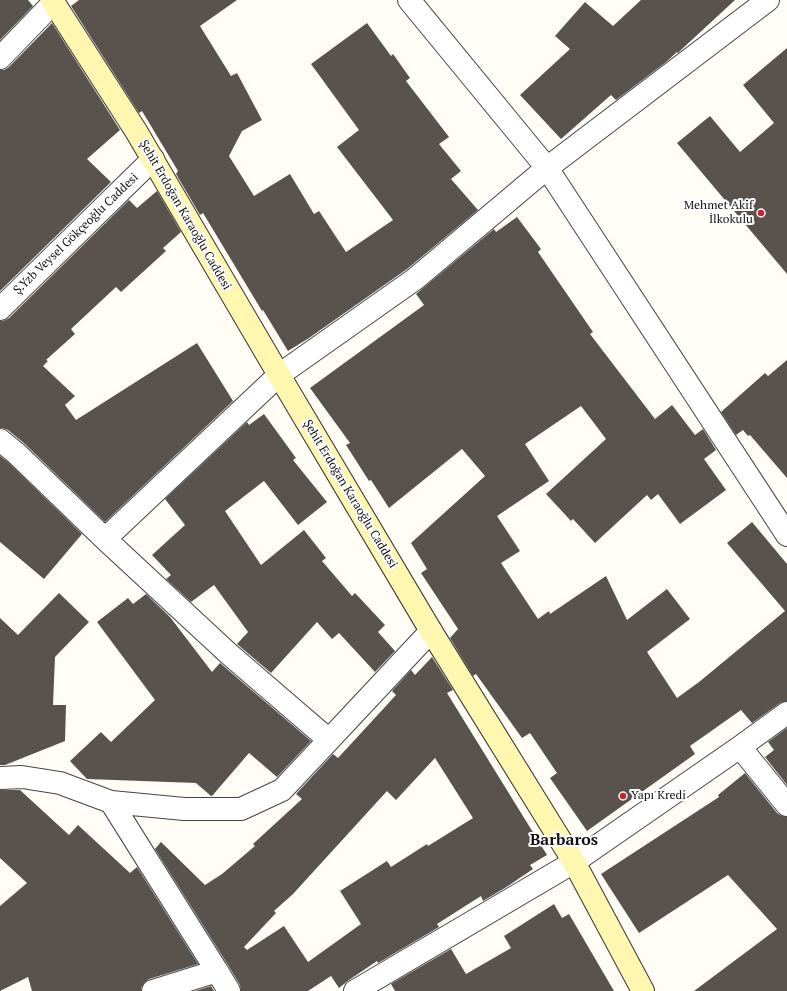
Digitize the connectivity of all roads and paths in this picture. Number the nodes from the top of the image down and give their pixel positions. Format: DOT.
graph roads {
  1 [pos="409,0"];
  2 [pos="768,0"];
  3 [pos="53,1"];
  4 [pos="0,58"];
  5 [pos="153,159"];
  6 [pos="547,168"];
  7 [pos="0,308"];
  8 [pos="279,375"];
  9 [pos="0,440"];
  10 [pos="787,535"];
  11 [pos="105,539"];
  12 [pos="431,630"];
  13 [pos="787,713"];
  14 [pos="329,740"];
  15 [pos="740,747"];
  16 [pos="0,778"];
  17 [pos="111,802"];
  18 [pos="787,805"];
  19 [pos="574,862"];
  20 [pos="217,971"];
  21 [pos="153,991"];
  22 [pos="229,991"];
  23 [pos="354,991"];
  24 [pos="643,991"];
  1 -- 6 [label="street"];
  2 -- 6 [label="street"];
  3 -- 4 [label="street"];
  3 -- 5 [label="main road, Şehit Erdoğan Karaoğlu Caddesi"];
  5 -- 7 [label="street, Ş.Yzb Veysel Gökçeoğlu Caddesi"];
  5 -- 8 [label="main road, Şehit Erdoğan Karaoğlu Caddesi"];
  6 -- 8 [label="street"];
  6 -- 10 [label="street"];
  8 -- 11 [label="street"];
  8 -- 12 [label="main road, Şehit Erdoğan Karaoğlu Caddesi"];
  9 -- 11 [label="street"];
  11 -- 14 [label="street"];
  12 -- 14 [label="street"];
  12 -- 19 [label="main road, Şehit Erdoğan Karaoğlu Caddesi"];
  13 -- 15 [label="street"];
  14 -- 17 [label="street"];
  15 -- 18 [label="street"];
  15 -- 19 [label="street"];
  16 -- 17 [label="street"];
  17 -- 20 [label="street"];
  19 -- 23 [label="street"];
  19 -- 24 [label="main road, Şehit Erdoğan Karaoğlu Caddesi"];
  20 -- 21 [label="street"];
  20 -- 22 [label="street"];
}
